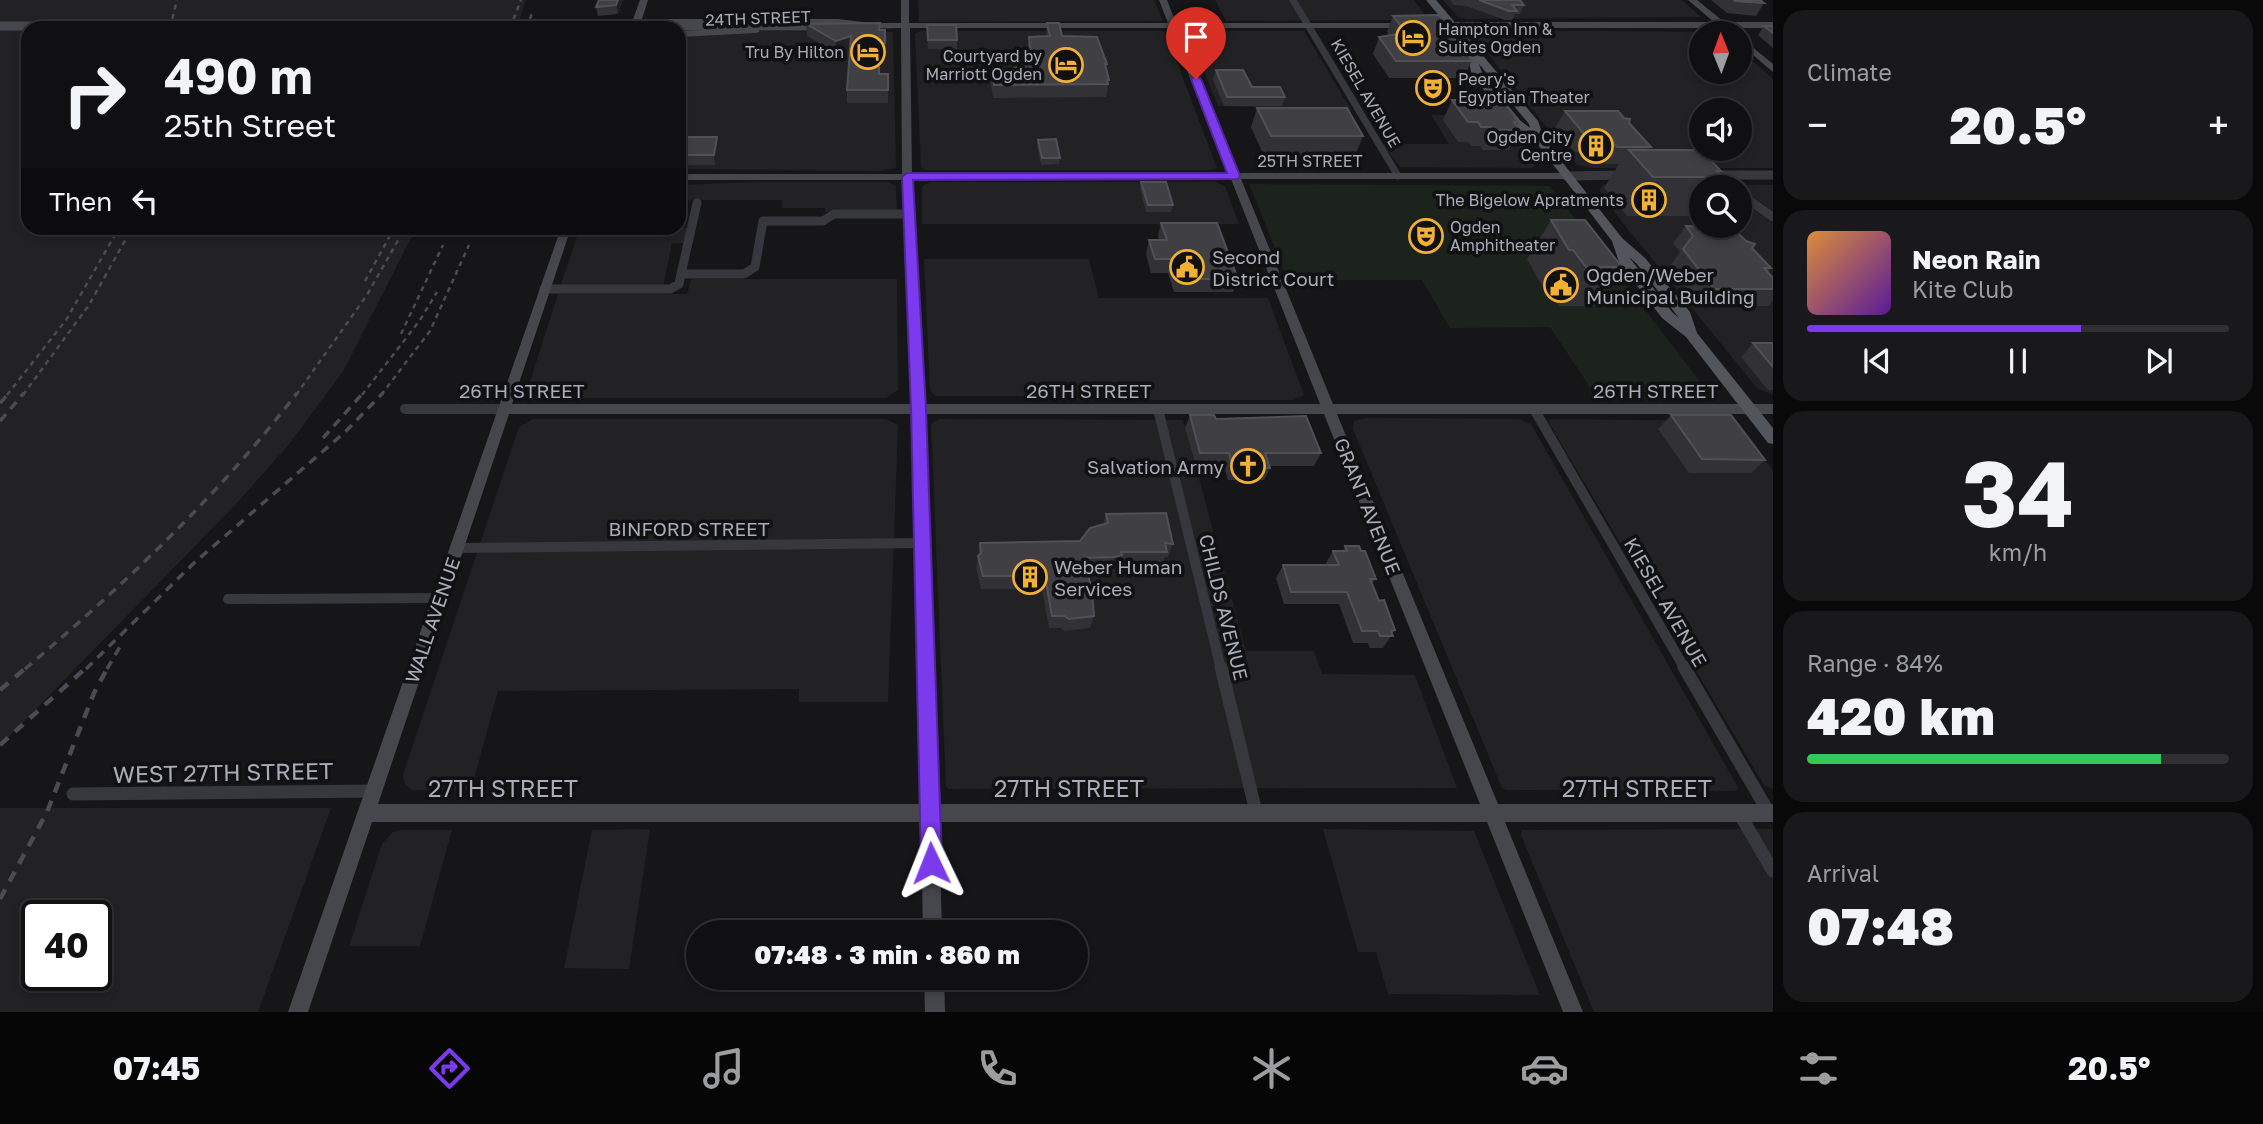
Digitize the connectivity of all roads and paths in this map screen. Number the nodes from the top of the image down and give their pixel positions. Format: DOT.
graph roads {
  1 [pos="644,0"];
  2 [pos="905,0"];
  3 [pos="1163,0"];
  4 [pos="1293,0"];
  5 [pos="1431,0"];
  6 [pos="1692,0"];
  7 [pos="637,21"];
  8 [pos="1717,21"];
  9 [pos="686,24"];
  10 [pos="1175,25"];
  11 [pos="1308,25"];
  12 [pos="1414,25"];
  13 [pos="1427,25"];
  14 [pos="1450,25"];
  15 [pos="1689,25"];
  16 [pos="1752,25"];
  17 [pos="1773,25"];
  18 [pos="0,26"];
  19 [pos="21,26"];
  20 [pos="686,26"];
  21 [pos="880,26"];
  22 [pos="905,26"];
  23 [pos="686,34"];
  24 [pos="1752,51"];
  25 [pos="1773,69"];
  26 [pos="1234,176"];
  27 [pos="1398,176"];
  28 [pos="1566,176"];
  29 [pos="1642,176"];
  30 [pos="1752,176"];
  31 [pos="1773,176"];
  32 [pos="686,177"];
  33 [pos="907,177"];
  34 [pos="1752,202"];
  35 [pos="697,203"];
  36 [pos="909,214"];
  37 [pos="1773,217"];
  38 [pos="563,235"];
  39 [pos="681,274"];
  40 [pos="544,289"];
  41 [pos="405,409"];
  42 [pos="503,409"];
  43 [pos="918,409"];
  44 [pos="1158,409"];
  45 [pos="1328,409"];
  46 [pos="1534,409"];
  47 [pos="1750,409"];
  48 [pos="1773,409"];
  49 [pos="1773,439"];
  50 [pos="922,543"];
  51 [pos="456,548"];
  52 [pos="439,598"];
  53 [pos="228,599"];
  54 [pos="373,791"];
  55 [pos="73,794"];
  56 [pos="366,813"];
  57 [pos="930,813"];
  58 [pos="1256,813"];
  59 [pos="1493,813"];
  60 [pos="1739,813"];
  61 [pos="1771,813"];
  62 [pos="1773,871"];
  63 [pos="933,920"];
  64 [pos="934,990"];
  65 [pos="298,1012"];
  66 [pos="935,1012"];
  67 [pos="1573,1012"];
  1 -- 7 [label="street"];
  2 -- 22 [label="street"];
  3 -- 10 [label="street, GRANT AVENUE"];
  4 -- 11 [label="street, KIESEL AVENUE"];
  5 -- 14 [label="main road"];
  6 -- 8 [label="street"];
  9 -- 21 [label="street, 24TH STREET"];
  10 -- 11 [label="street, 24TH STREET"];
  10 -- 22 [label="street, 24TH STREET"];
  10 -- 26 [label="street, GRANT AVENUE"];
  11 -- 12 [label="street, 24TH STREET"];
  11 -- 27 [label="street, KIESEL AVENUE"];
  13 -- 14 [label="street"];
  14 -- 15 [label="street"];
  14 -- 28 [label="main road"];
  16 -- 17 [label="street"];
  18 -- 19 [label="street, 24TH STREET, bridge"];
  20 -- 21 [label="street, 24TH STREET, bridge"];
  21 -- 22 [label="street, 24TH STREET"];
  21 -- 23 [label="street, 24TH STREET"];
  22 -- 33 [label="street"];
  24 -- 25 [label="street"];
  26 -- 27 [label="street, 25TH STREET"];
  26 -- 33 [label="street, 25TH STREET"];
  26 -- 45 [label="street, GRANT AVENUE"];
  27 -- 28 [label="street, 25TH STREET"];
  28 -- 29 [label="street, 25TH STREET"];
  28 -- 47 [label="main road"];
  30 -- 31 [label="street"];
  32 -- 33 [label="street, 25TH STREET"];
  33 -- 36 [label="street"];
  34 -- 37 [label="street"];
  35 -- 39 [label="street"];
  36 -- 39 [label="street"];
  36 -- 43 [label="street"];
  38 -- 40 [label="street, WALL AVENUE"];
  39 -- 40 [label="street"];
  40 -- 42 [label="street, WALL AVENUE"];
  41 -- 42 [label="street, 26TH STREET"];
  42 -- 43 [label="street, 26TH STREET"];
  42 -- 51 [label="street, WALL AVENUE"];
  43 -- 44 [label="street, 26TH STREET"];
  43 -- 50 [label="street"];
  44 -- 45 [label="street, 26TH STREET"];
  44 -- 58 [label="street, CHILDS AVENUE"];
  45 -- 46 [label="street, 26TH STREET"];
  45 -- 59 [label="street, GRANT AVENUE"];
  46 -- 47 [label="street, 26TH STREET"];
  46 -- 61 [label="street, KIESEL AVENUE"];
  47 -- 48 [label="street, 26TH STREET"];
  47 -- 49 [label="main road"];
  50 -- 51 [label="street, BINFORD STREET"];
  50 -- 57 [label="street"];
  51 -- 52 [label="street, WALL AVENUE"];
  52 -- 53 [label="street"];
  52 -- 54 [label="street, WALL AVENUE"];
  54 -- 55 [label="street, WEST 27TH STREET"];
  54 -- 56 [label="street, WALL AVENUE"];
  56 -- 57 [label="street, 27TH STREET"];
  56 -- 65 [label="street, WALL AVENUE"];
  57 -- 58 [label="street, 27TH STREET"];
  57 -- 63 [label="street"];
  58 -- 59 [label="street, 27TH STREET"];
  59 -- 60 [label="street, 27TH STREET"];
  59 -- 67 [label="street, GRANT AVENUE"];
  60 -- 61 [label="street, 27TH STREET"];
  60 -- 62 [label="street"];
  64 -- 66 [label="street"];
}
